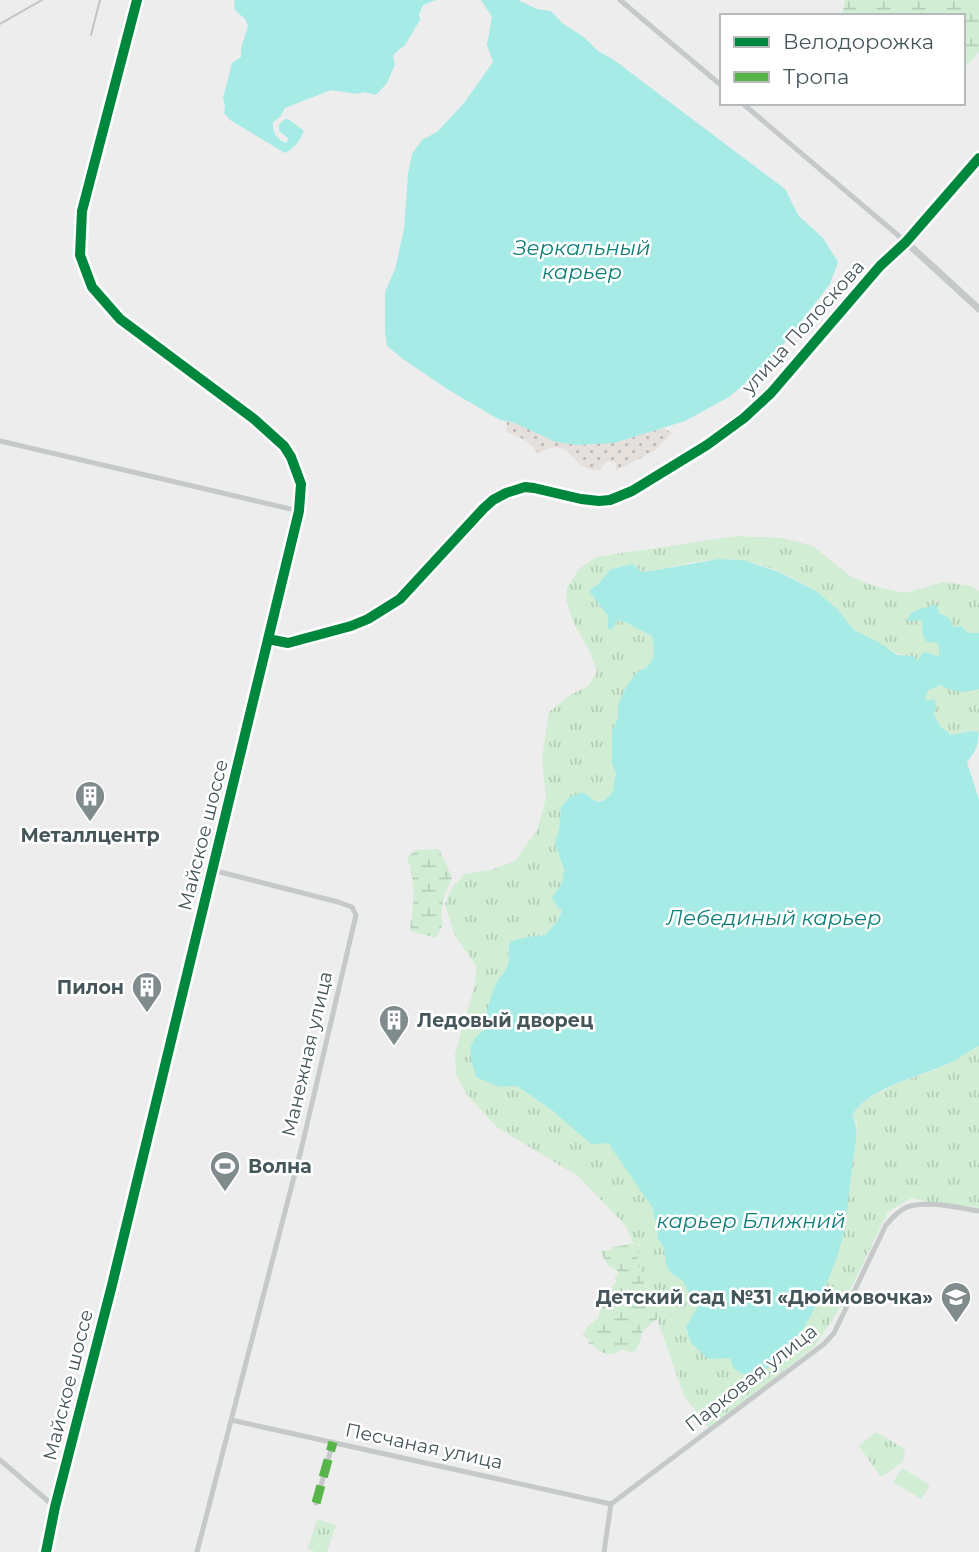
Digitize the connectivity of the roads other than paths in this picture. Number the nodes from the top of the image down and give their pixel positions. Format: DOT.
graph roads {
  1 [pos="137,0"];
  2 [pos="620,0"];
  3 [pos="720,84"];
  4 [pos="744,105"];
  5 [pos="979,158"];
  6 [pos="906,243"];
  7 [pos="979,309"];
  8 [pos="0,441"];
  9 [pos="299,511"];
  10 [pos="268,639"];
  11 [pos="212,870"];
  12 [pos="979,1211"];
  13 [pos="231,1419"];
  14 [pos="332,1442"];
  15 [pos="0,1460"];
  16 [pos="316,1503"];
  17 [pos="611,1504"];
  18 [pos="55,1507"];
  19 [pos="46,1552"];
  20 [pos="197,1552"];
  21 [pos="604,1552"];
  1 -- 9 [label="street, Майское шоссе"];
  2 -- 3 [label="street"];
  4 -- 6 [label="street"];
  5 -- 6 [label="street, улица Полоскова"];
  6 -- 7 [label="street"];
  6 -- 10 [label="street, улица Полоскова"];
  8 -- 9 [label="street"];
  9 -- 10 [label="street, Майское шоссе"];
  10 -- 11 [label="street, Майское шоссе"];
  11 -- 13 [label="street, Манежная улица"];
  11 -- 18 [label="street, Майское шоссе"];
  12 -- 17 [label="street, Парковая улица"];
  13 -- 14 [label="street, Песчаная улица"];
  13 -- 20 [label="street, Манежная улица"];
  14 -- 16 [label="street"];
  14 -- 17 [label="street, Песчаная улица"];
  15 -- 18 [label="street, Майское шоссе"];
  17 -- 21 [label="street"];
  18 -- 19 [label="street, Майское шоссе"];
}
